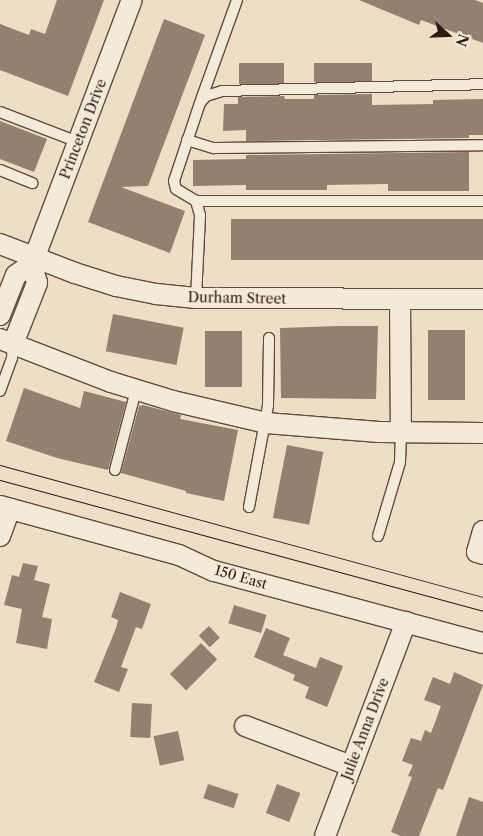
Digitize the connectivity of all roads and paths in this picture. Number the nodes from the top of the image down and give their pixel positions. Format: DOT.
graph roads {
  1 [pos="132,0"];
  2 [pos="237,0"];
  3 [pos="483,84"];
  4 [pos="200,103"];
  5 [pos="0,112"];
  6 [pos="187,140"];
  7 [pos="78,142"];
  8 [pos="483,145"];
  9 [pos="0,170"];
  10 [pos="33,183"];
  11 [pos="196,201"];
  12 [pos="483,201"];
  13 [pos="0,244"];
  14 [pos="33,261"];
  15 [pos="196,298"];
  16 [pos="400,299"];
  17 [pos="483,299"];
  18 [pos="0,315"];
  19 [pos="269,338"];
  20 [pos="6,342"];
  21 [pos="136,390"];
  22 [pos="0,391"];
  23 [pos="266,423"];
  24 [pos="401,433"];
  25 [pos="483,434"];
  26 [pos="115,470"];
  27 [pos="5,507"];
  28 [pos="249,507"];
  29 [pos="483,530"];
  30 [pos="0,536"];
  31 [pos="378,536"];
  32 [pos="480,553"];
  33 [pos="406,622"];
  34 [pos="483,643"];
  35 [pos="245,726"];
  36 [pos="351,766"];
  37 [pos="325,836"];
  1 -- 7 [label="street, Princeton Drive"];
  2 -- 4 [label="lane"];
  3 -- 4 [label="lane"];
  4 -- 6 [label="lane"];
  5 -- 7 [label="lane"];
  6 -- 8 [label="lane"];
  6 -- 11 [label="lane"];
  7 -- 14 [label="street, Princeton Drive"];
  9 -- 10 [label="lane"];
  11 -- 12 [label="lane"];
  11 -- 15 [label="lane"];
  13 -- 14 [label="street, Durham Street"];
  14 -- 15 [label="street, Durham Street"];
  14 -- 18 [label="street"];
  14 -- 20 [label="street"];
  15 -- 16 [label="street, Durham Street"];
  16 -- 17 [label="street, Durham Street"];
  16 -- 24 [label="street"];
  19 -- 23 [label="lane"];
  20 -- 21 [label="street"];
  20 -- 22 [label="lane"];
  21 -- 23 [label="street"];
  21 -- 26 [label="lane"];
  23 -- 24 [label="street"];
  23 -- 28 [label="lane"];
  24 -- 25 [label="street"];
  24 -- 31 [label="lane"];
  27 -- 30 [label="street"];
  27 -- 33 [label="street, 150 East"];
  29 -- 32 [label="street"];
  33 -- 34 [label="street, 150 East"];
  33 -- 36 [label="street, Julie Anna Drive"];
  35 -- 36 [label="street"];
  36 -- 37 [label="street, Julie Anna Drive"];
}
